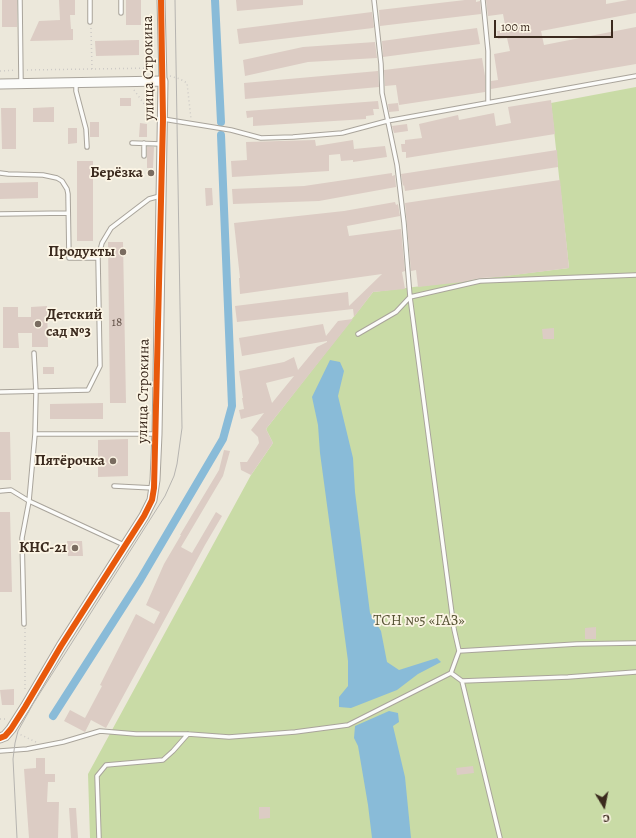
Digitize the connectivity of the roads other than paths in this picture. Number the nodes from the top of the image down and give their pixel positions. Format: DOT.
graph roads {
  1 [pos="20,0"];
  2 [pos="90,0"];
  3 [pos="121,0"];
  4 [pos="161,0"];
  5 [pos="374,0"];
  6 [pos="483,0"];
  7 [pos="121,13"];
  8 [pos="90,22"];
  9 [pos="636,76"];
  10 [pos="163,81"];
  11 [pos="22,83"];
  12 [pos="76,83"];
  13 [pos="0,84"];
  14 [pos="488,102"];
  15 [pos="163,119"];
  16 [pos="387,121"];
  17 [pos="132,143"];
  18 [pos="144,143"];
  19 [pos="162,144"];
  20 [pos="87,147"];
  21 [pos="144,156"];
  22 [pos="0,173"];
  23 [pos="161,196"];
  24 [pos="68,213"];
  25 [pos="0,214"];
  26 [pos="98,258"];
  27 [pos="636,275"];
  28 [pos="410,297"];
  29 [pos="358,334"];
  30 [pos="34,353"];
  31 [pos="0,392"];
  32 [pos="36,392"];
  33 [pos="35,434"];
  34 [pos="156,434"];
  35 [pos="114,486"];
  36 [pos="154,488"];
  37 [pos="0,491"];
  38 [pos="29,501"];
  39 [pos="126,546"];
  40 [pos="24,624"];
  41 [pos="636,643"];
  42 [pos="459,651"];
  43 [pos="636,672"];
  44 [pos="451,673"];
  45 [pos="462,681"];
  46 [pos="188,734"];
  47 [pos="0,738"];
  48 [pos="0,751"];
  49 [pos="99,838"];
  50 [pos="500,838"];
  1 -- 11 [label="lane"];
  2 -- 8 [label="lane"];
  3 -- 7 [label="lane"];
  4 -- 10 [label="street, улица Строкина"];
  5 -- 16 [label="lane"];
  6 -- 14 [label="lane"];
  9 -- 14 [label="lane"];
  10 -- 12 [label="street"];
  10 -- 15 [label="street, улица Строкина"];
  11 -- 12 [label="street"];
  11 -- 13 [label="street"];
  12 -- 20 [label="lane"];
  14 -- 16 [label="lane"];
  15 -- 16 [label="lane"];
  15 -- 19 [label="street, улица Строкина"];
  16 -- 28 [label="lane"];
  17 -- 18 [label="lane"];
  18 -- 19 [label="lane"];
  18 -- 21 [label="lane"];
  19 -- 23 [label="street, улица Строкина"];
  22 -- 24 [label="lane"];
  23 -- 26 [label="lane"];
  23 -- 34 [label="street, улица Строкина"];
  24 -- 25 [label="lane"];
  24 -- 26 [label="lane"];
  26 -- 32 [label="lane"];
  27 -- 28 [label="lane"];
  28 -- 29 [label="lane"];
  28 -- 42 [label="lane"];
  30 -- 32 [label="lane"];
  31 -- 32 [label="lane"];
  32 -- 33 [label="lane"];
  33 -- 34 [label="lane"];
  33 -- 38 [label="lane"];
  34 -- 36 [label="street, улица Строкина"];
  35 -- 36 [label="lane"];
  36 -- 39 [label="street, улица Строкина"];
  37 -- 38 [label="lane"];
  38 -- 39 [label="lane"];
  38 -- 40 [label="lane"];
  39 -- 47 [label="street, улица Строкина"];
  41 -- 42 [label="lane"];
  42 -- 44 [label="lane"];
  43 -- 45 [label="lane"];
  44 -- 45 [label="lane"];
  44 -- 46 [label="lane"];
  45 -- 50 [label="lane"];
  46 -- 48 [label="lane"];
  46 -- 49 [label="lane"];
}
